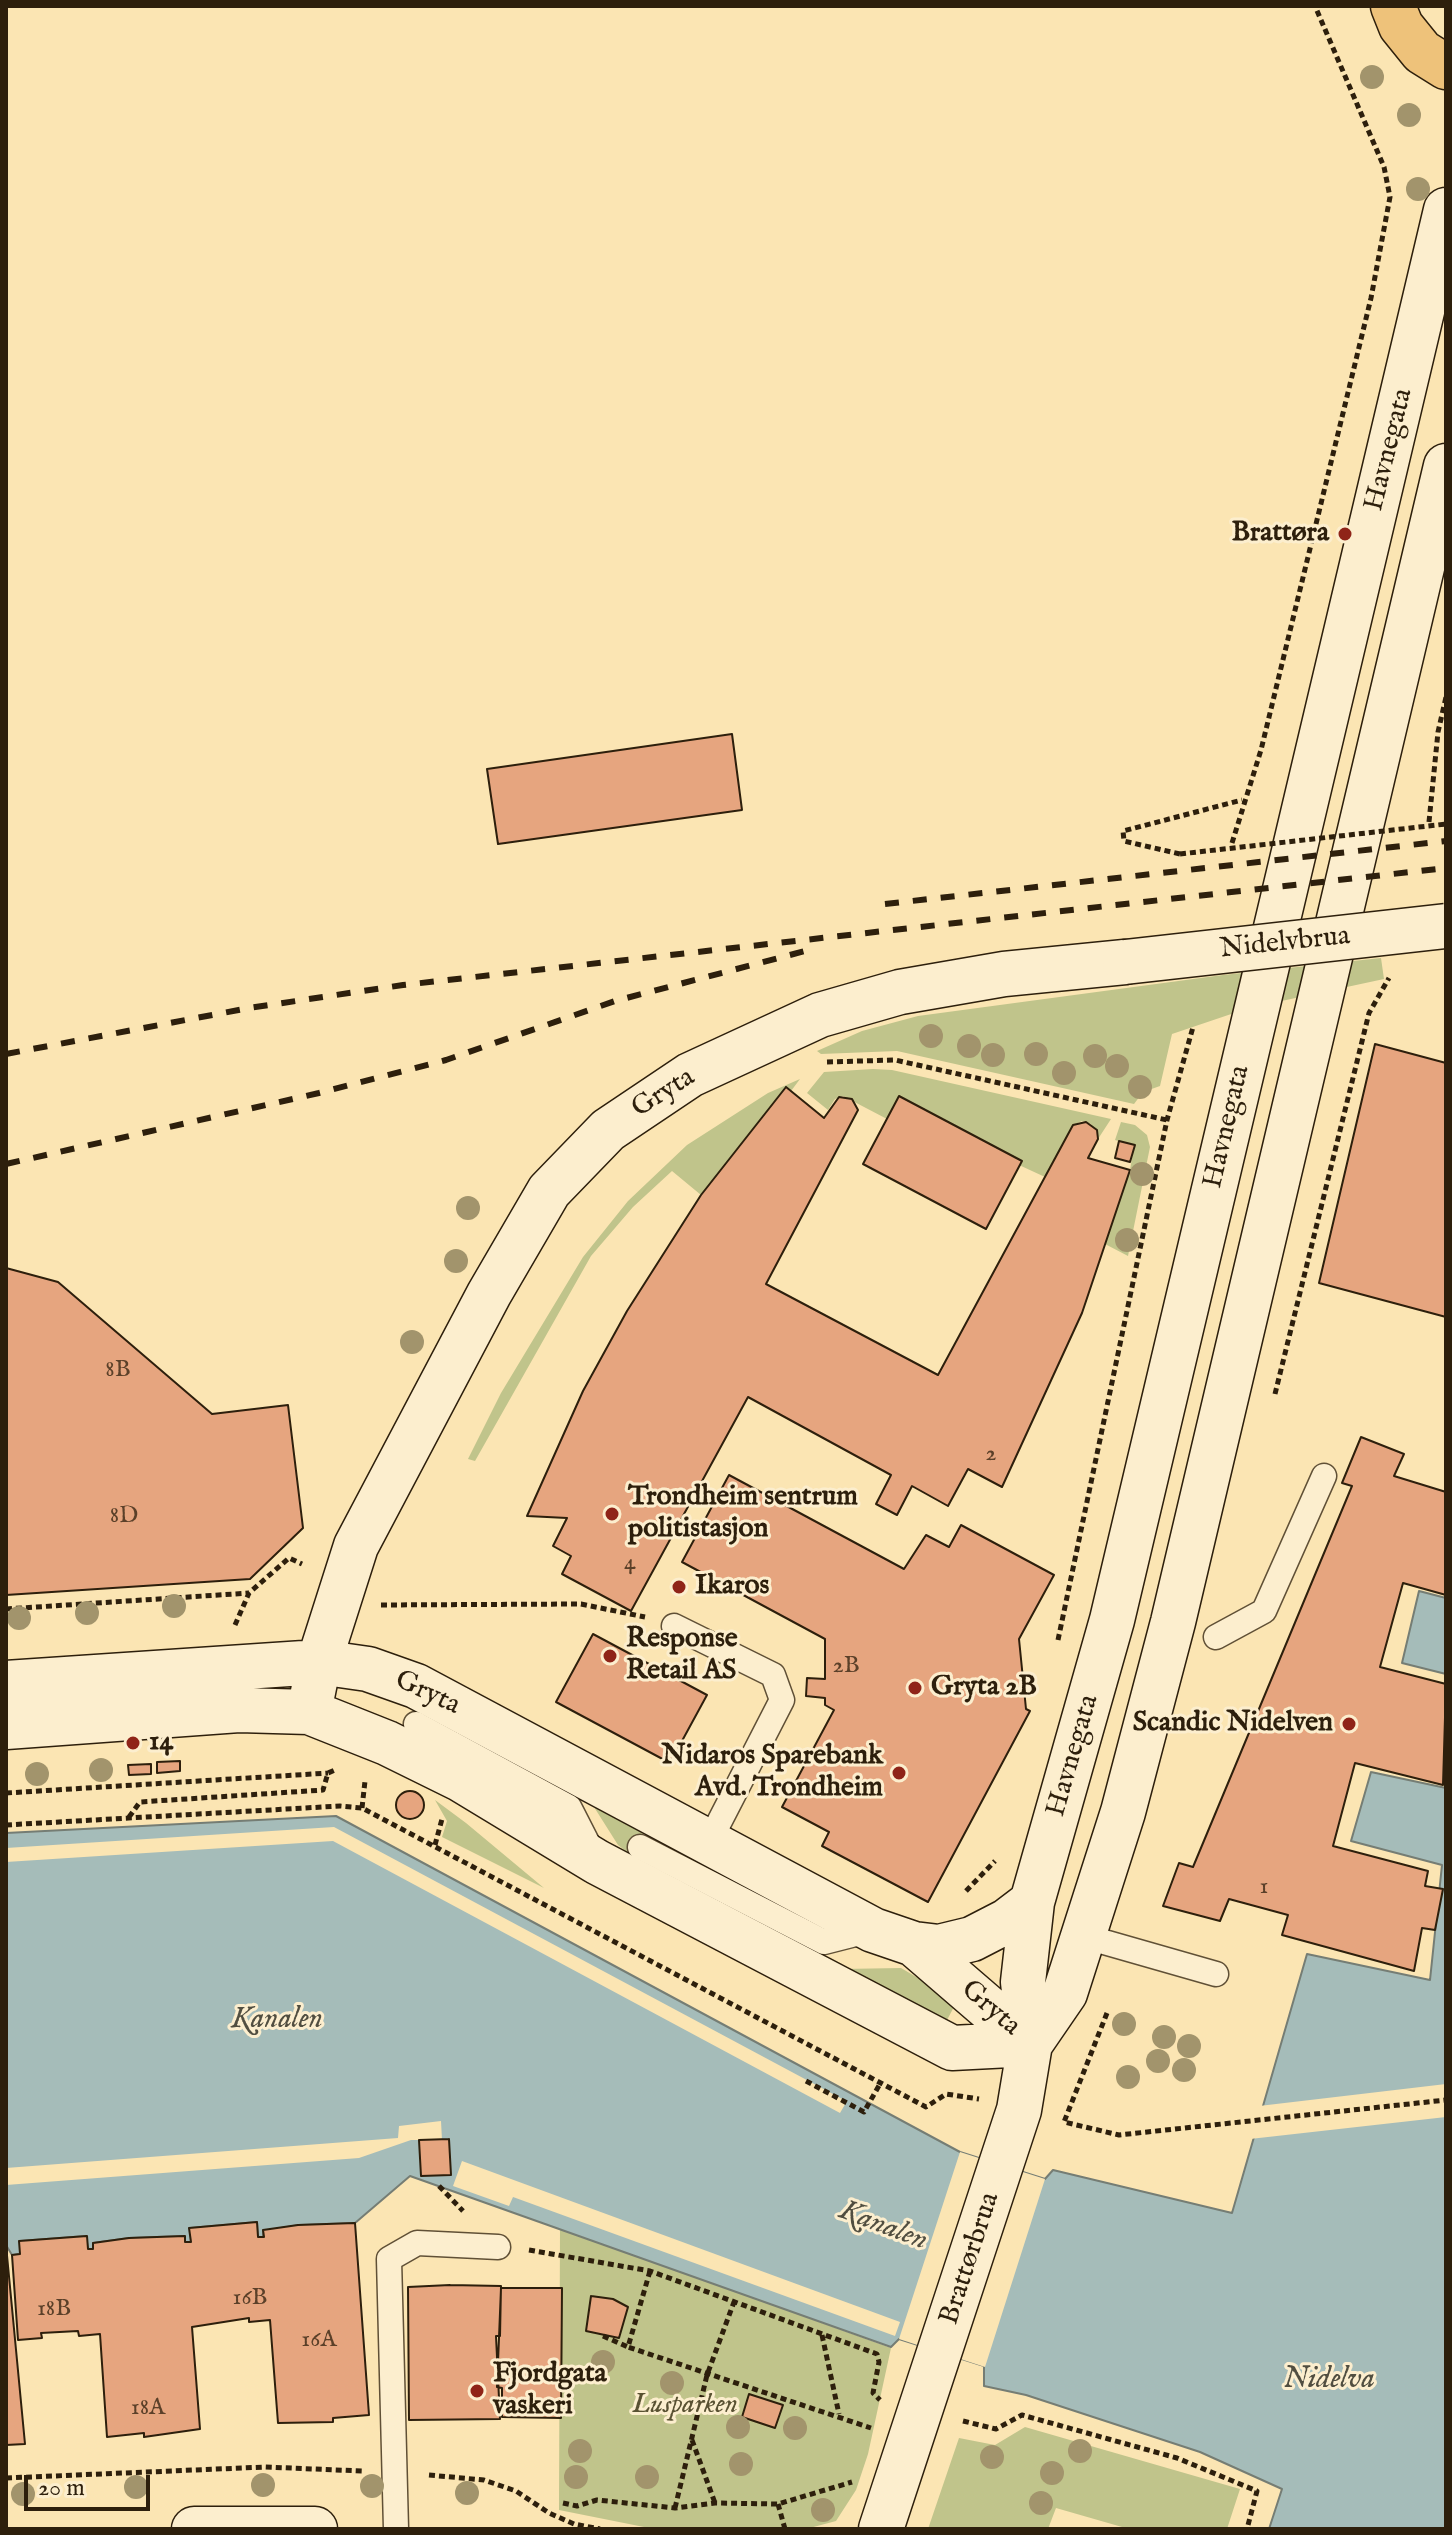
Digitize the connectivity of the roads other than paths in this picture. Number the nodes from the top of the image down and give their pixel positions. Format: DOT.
graph roads {
  1 [pos="1393,6"];
  2 [pos="1446,67"];
  3 [pos="1446,210"];
  4 [pos="1446,466"];
  5 [pos="1446,926"];
  6 [pos="1125,962"];
  7 [pos="1324,1476"];
  8 [pos="662,1622"];
  9 [pos="1216,1637"];
  10 [pos="319,1662"];
  11 [pos="6,1683"];
  12 [pos="309,1712"];
  13 [pos="416,1724"];
  14 [pos="6,1727"];
  15 [pos="709,1842"];
  16 [pos="640,1847"];
  17 [pos="597,1862"];
  18 [pos="1032,1902"];
  19 [pos="873,1930"];
  20 [pos="1083,1936"];
  21 [pos="914,1944"];
  22 [pos="1216,1974"];
  23 [pos="1030,2044"];
  24 [pos="1003,2165"];
  25 [pos="498,2247"];
  26 [pos="194,2529"];
  27 [pos="315,2529"];
  28 [pos="396,2529"];
  29 [pos="881,2529"];
  1 -- 2 [label="highway"];
  3 -- 18 [label="main road, Havnegata"];
  4 -- 20 [label="main road, Havnegata"];
  5 -- 6 [label="main road, Nidelvbrua, bridge"];
  6 -- 10 [label="main road, Gryta"];
  7 -- 9 [label="lane"];
  8 -- 15 [label="lane"];
  10 -- 11 [label="main road, Gryta"];
  10 -- 12 [label="main road, Gryta"];
  10 -- 15 [label="main road, Gryta"];
  12 -- 14 [label="main road, Gryta"];
  12 -- 17 [label="main road, Gryta"];
  13 -- 17 [label="lane"];
  15 -- 19 [label="main road, Gryta"];
  16 -- 19 [label="lane"];
  17 -- 23 [label="main road, Gryta"];
  18 -- 21 [label="main road"];
  18 -- 23 [label="main road, Havnegata"];
  19 -- 21 [label="main road, Gryta"];
  20 -- 22 [label="lane"];
  20 -- 23 [label="main road, Havnegata"];
  21 -- 23 [label="main road, Gryta"];
  23 -- 24 [label="main road, Havnegata"];
  24 -- 29 [label="main road, Brattørbrua"];
  25 -- 28 [label="lane"];
  26 -- 27 [label="main road"];
}
